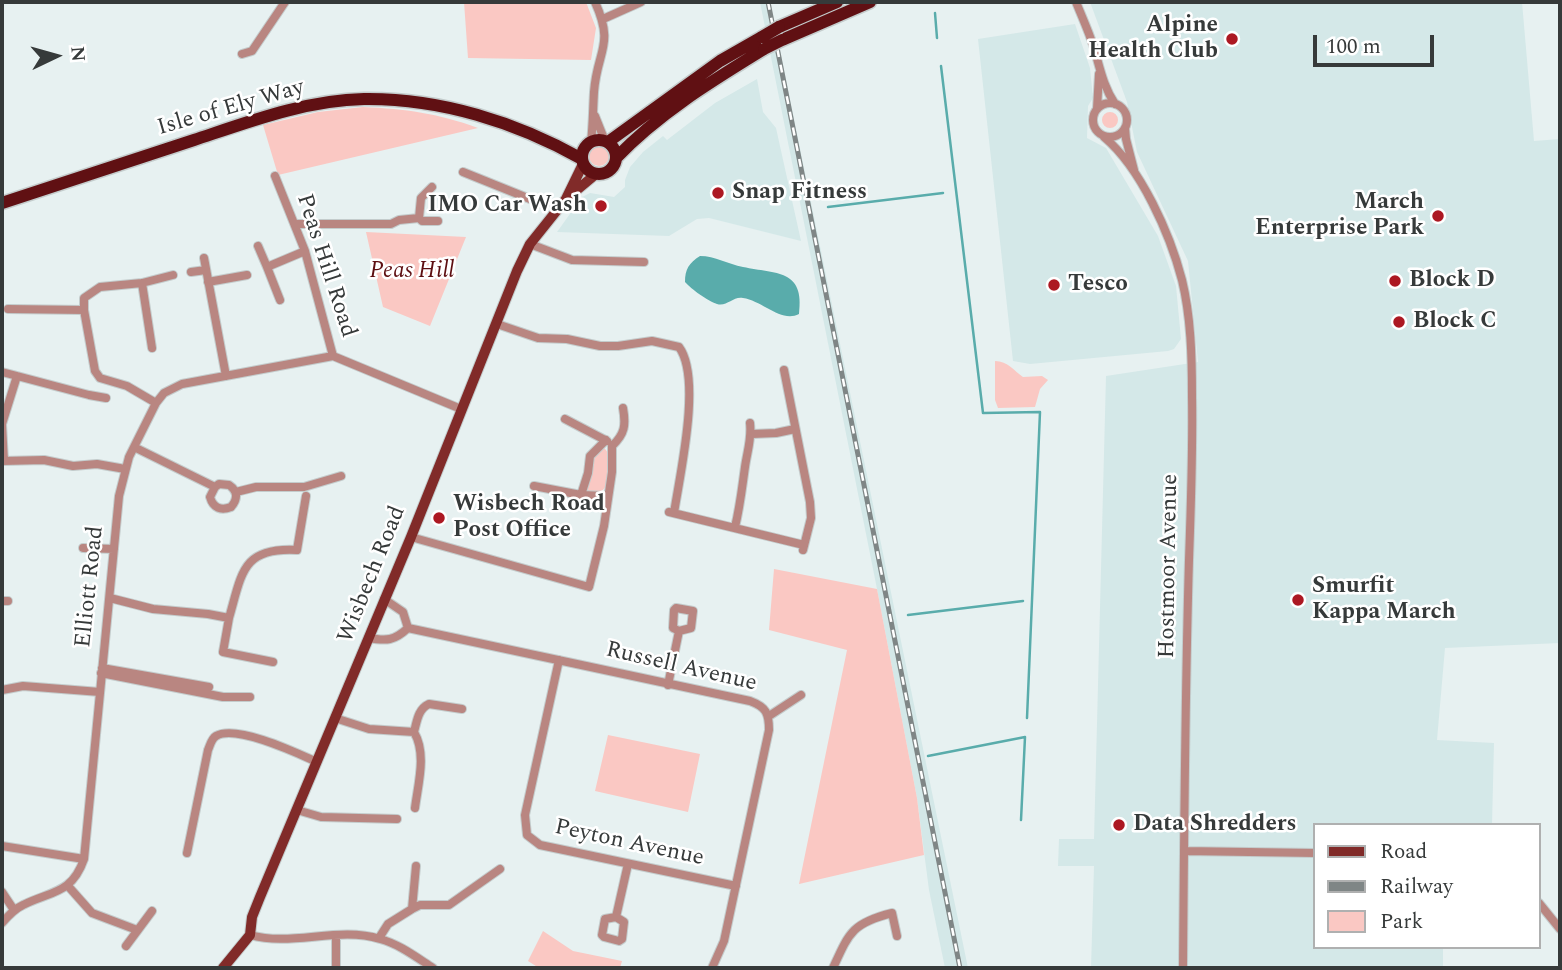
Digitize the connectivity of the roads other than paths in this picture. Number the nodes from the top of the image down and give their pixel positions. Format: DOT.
graph roads {
  1 [pos="285,2"];
  2 [pos="594,2"];
  3 [pos="641,2"];
  4 [pos="837,2"];
  5 [pos="870,2"];
  6 [pos="1076,2"];
  7 [pos="603,19"];
  8 [pos="781,33"];
  9 [pos="763,43"];
  10 [pos="242,54"];
  11 [pos="1099,71"];
  12 [pos="1115,104"];
  13 [pos="1097,109"];
  14 [pos="594,113"];
  15 [pos="1125,128"];
  16 [pos="1104,137"];
  17 [pos="606,142"];
  18 [pos="585,153"];
  19 [pos="616,158"];
  20 [pos="463,172"];
  21 [pos="596,174"];
  22 [pos="275,176"];
  23 [pos="1136,176"];
  24 [pos="432,187"];
  25 [pos="566,199"];
  26 [pos="2,203"];
  27 [pos="545,205"];
  28 [pos="419,218"];
  29 [pos="438,221"];
  30 [pos="295,224"];
  31 [pos="530,244"];
  32 [pos="258,246"];
  33 [pos="305,251"];
  34 [pos="204,258"];
  35 [pos="645,262"];
  36 [pos="267,267"];
  37 [pos="206,270"];
  38 [pos="191,272"];
  39 [pos="173,275"];
  40 [pos="247,275"];
  41 [pos="208,282"];
  42 [pos="142,283"];
  43 [pos="280,300"];
  44 [pos="8,309"];
  45 [pos="85,310"];
  46 [pos="497,324"];
  47 [pos="152,348"];
  48 [pos="333,356"];
  49 [pos="784,370"];
  50 [pos="2,372"];
  51 [pos="17,376"];
  52 [pos="226,376"];
  53 [pos="106,398"];
  54 [pos="156,404"];
  55 [pos="624,408"];
  56 [pos="461,409"];
  57 [pos="565,419"];
  58 [pos="2,424"];
  59 [pos="750,424"];
  60 [pos="795,429"];
  61 [pos="752,434"];
  62 [pos="609,443"];
  63 [pos="134,447"];
  64 [pos="3,461"];
  65 [pos="125,469"];
  66 [pos="341,476"];
  67 [pos="534,486"];
  68 [pos="215,487"];
  69 [pos="236,492"];
  70 [pos="581,495"];
  71 [pos="306,496"];
  72 [pos="608,496"];
  73 [pos="735,527"];
  74 [pos="411,537"];
  75 [pos="83,548"];
  76 [pos="114,549"];
  77 [pos="110,598"];
  78 [pos="384,599"];
  79 [pos="229,618"];
  80 [pos="408,628"];
  81 [pos="680,631"];
  82 [pos="368,638"];
  83 [pos="559,660"];
  84 [pos="273,662"];
  85 [pos="102,671"];
  86 [pos="668,685"];
  87 [pos="209,687"];
  88 [pos="2,690"];
  89 [pos="100,692"];
  90 [pos="801,695"];
  91 [pos="250,697"];
  92 [pos="462,709"];
  93 [pos="769,716"];
  94 [pos="335,718"];
  95 [pos="414,732"];
  96 [pos="317,762"];
  97 [pos="415,808"];
  98 [pos="297,810"];
  99 [pos="397,819"];
  100 [pos="2,846"];
  101 [pos="1184,850"];
  102 [pos="187,853"];
  103 [pos="1314,853"];
  104 [pos="84,859"];
  105 [pos="628,864"];
  106 [pos="416,866"];
  107 [pos="500,869"];
  108 [pos="68,886"];
  109 [pos="736,886"];
  110 [pos="2,892"];
  111 [pos="1541,905"];
  112 [pos="412,909"];
  113 [pos="14,910"];
  114 [pos="152,911"];
  115 [pos="616,918"];
  116 [pos="2,923"];
  117 [pos="1560,929"];
  118 [pos="137,930"];
  119 [pos="250,935"];
  120 [pos="336,935"];
  121 [pos="897,936"];
  122 [pos="379,938"];
  123 [pos="126,946"];
  124 [pos="223,968"];
  125 [pos="336,968"];
  126 [pos="433,968"];
  127 [pos="712,968"];
  128 [pos="833,968"];
  129 [pos="1183,968"];
  1 -- 10 [label="street"];
  2 -- 7 [label="street"];
  3 -- 7 [label="street"];
  4 -- 8 [label="highway"];
  5 -- 8 [label="highway"];
  6 -- 11 [label="street"];
  7 -- 14 [label="street"];
  8 -- 9 [label="highway, bridge"];
  9 -- 17 [label="highway"];
  9 -- 19 [label="highway"];
  11 -- 12 [label="street"];
  11 -- 13 [label="street"];
  12 -- 13 [label="street"];
  12 -- 15 [label="street"];
  13 -- 16 [label="street"];
  14 -- 17 [label="street"];
  14 -- 18 [label="street"];
  15 -- 16 [label="street"];
  15 -- 23 [label="street, Hostmoor Avenue"];
  16 -- 23 [label="street, Hostmoor Avenue"];
  17 -- 18 [label="highway"];
  17 -- 19 [label="highway"];
  18 -- 21 [label="highway"];
  18 -- 25 [label="main road, Wisbech Road"];
  18 -- 26 [label="highway, Isle of Ely Way"];
  19 -- 21 [label="highway"];
  20 -- 27 [label="street"];
  21 -- 25 [label="main road, Wisbech Road"];
  22 -- 30 [label="street, Peas Hill Road"];
  23 -- 101 [label="street, Hostmoor Avenue"];
  24 -- 28 [label="street"];
  25 -- 31 [label="main road, Wisbech Road"];
  28 -- 29 [label="street"];
  28 -- 30 [label="street"];
  30 -- 33 [label="street, Peas Hill Road"];
  31 -- 35 [label="street"];
  31 -- 46 [label="main road, Wisbech Road"];
  32 -- 36 [label="street"];
  33 -- 36 [label="street"];
  33 -- 48 [label="street, Peas Hill Road"];
  34 -- 37 [label="street"];
  36 -- 43 [label="street"];
  37 -- 38 [label="street"];
  37 -- 41 [label="street"];
  39 -- 42 [label="street"];
  40 -- 41 [label="street"];
  41 -- 52 [label="street"];
  42 -- 45 [label="street"];
  42 -- 47 [label="street"];
  44 -- 45 [label="street"];
  45 -- 54 [label="street"];
  46 -- 56 [label="main road, Wisbech Road"];
  46 -- 73 [label="street"];
  48 -- 52 [label="street, Elliott Road"];
  48 -- 56 [label="street, Peas Hill Road"];
  49 -- 60 [label="street"];
  50 -- 51 [label="street"];
  51 -- 53 [label="street"];
  51 -- 58 [label="street"];
  52 -- 54 [label="street, Elliott Road"];
  54 -- 63 [label="street, Elliott Road"];
  55 -- 62 [label="street"];
  56 -- 74 [label="main road, Wisbech Road"];
  57 -- 62 [label="street"];
  58 -- 64 [label="street"];
  59 -- 61 [label="street"];
  60 -- 61 [label="street"];
  60 -- 73 [label="street"];
  61 -- 73 [label="street"];
  62 -- 70 [label="street"];
  62 -- 72 [label="street"];
  63 -- 65 [label="street, Elliott Road"];
  63 -- 68 [label="street"];
  64 -- 65 [label="street"];
  65 -- 76 [label="street, Elliott Road"];
  66 -- 69 [label="street"];
  67 -- 70 [label="street"];
  68 -- 69 [label="street"];
  68 -- 69 [label="street"];
  70 -- 72 [label="street"];
  71 -- 79 [label="street"];
  72 -- 74 [label="street"];
  74 -- 78 [label="main road, Wisbech Road"];
  75 -- 76 [label="street"];
  76 -- 77 [label="street, Elliott Road"];
  77 -- 79 [label="street"];
  77 -- 85 [label="street, Elliott Road"];
  78 -- 80 [label="street"];
  78 -- 82 [label="main road, Wisbech Road"];
  79 -- 84 [label="street"];
  80 -- 82 [label="street"];
  80 -- 83 [label="street, Russell Avenue"];
  81 -- 86 [label="street"];
  82 -- 94 [label="main road, Wisbech Road"];
  83 -- 86 [label="street, Russell Avenue"];
  83 -- 105 [label="street, Peyton Avenue"];
  85 -- 87 [label="street"];
  85 -- 89 [label="street, Elliott Road"];
  85 -- 91 [label="street"];
  86 -- 93 [label="street, Russell Avenue"];
  88 -- 89 [label="street"];
  89 -- 104 [label="street, Elliott Road"];
  90 -- 93 [label="street"];
  92 -- 95 [label="street"];
  93 -- 109 [label="street, Russell Avenue"];
  94 -- 95 [label="street"];
  94 -- 96 [label="main road, Wisbech Road"];
  95 -- 97 [label="street"];
  96 -- 98 [label="main road, Wisbech Road"];
  96 -- 102 [label="street"];
  98 -- 99 [label="street"];
  98 -- 119 [label="main road, Wisbech Road"];
  100 -- 104 [label="street"];
  101 -- 103 [label="street"];
  101 -- 129 [label="street, Hostmoor Avenue"];
  104 -- 108 [label="street, Elliott Road"];
  105 -- 109 [label="street, Peyton Avenue"];
  105 -- 115 [label="street"];
  106 -- 112 [label="street"];
  107 -- 112 [label="street"];
  108 -- 113 [label="street"];
  108 -- 118 [label="street"];
  109 -- 127 [label="street, Russell Avenue"];
  110 -- 113 [label="street"];
  111 -- 117 [label="street"];
  112 -- 122 [label="street"];
  113 -- 116 [label="street"];
  114 -- 118 [label="street"];
  118 -- 123 [label="street"];
  119 -- 120 [label="street"];
  119 -- 124 [label="main road, Wisbech Road"];
  120 -- 122 [label="street"];
  120 -- 125 [label="street"];
  121 -- 128 [label="street"];
  122 -- 126 [label="street"];
}
